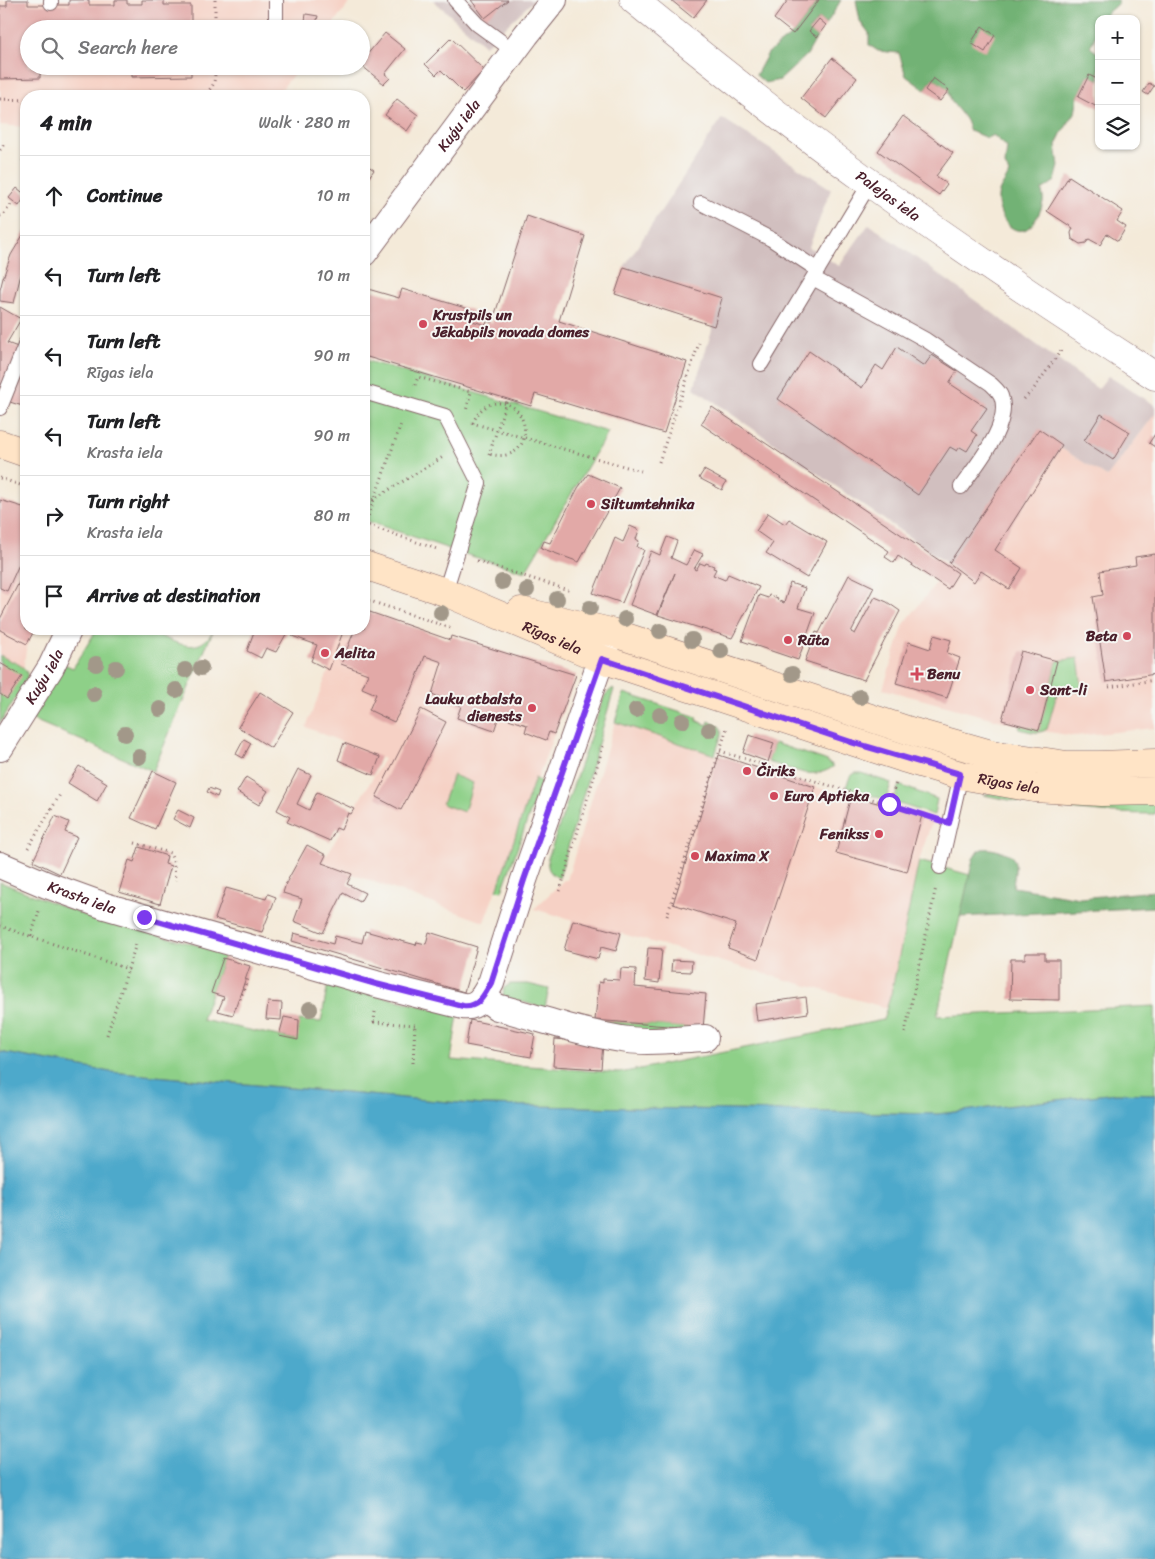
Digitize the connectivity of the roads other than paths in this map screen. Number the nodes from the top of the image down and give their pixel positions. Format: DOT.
graph roads {
  1 [pos="276,0"];
  2 [pos="455,0"];
  3 [pos="554,0"];
  4 [pos="634,0"];
  5 [pos="276,18"];
  6 [pos="514,51"];
  7 [pos="870,183"];
  8 [pos="701,203"];
  9 [pos="370,245"];
  10 [pos="816,274"];
  11 [pos="20,358"];
  12 [pos="761,364"];
  13 [pos="1155,376"];
  14 [pos="370,394"];
  15 [pos="0,408"];
  16 [pos="0,444"];
  17 [pos="20,451"];
  18 [pos="961,487"];
  19 [pos="370,567"];
  20 [pos="444,592"];
  21 [pos="611,632"];
  22 [pos="67,635"];
  23 [pos="602,659"];
  24 [pos="0,748"];
  25 [pos="967,748"];
  26 [pos="1155,762"];
  27 [pos="960,774"];
  28 [pos="1155,791"];
  29 [pos="940,867"];
  30 [pos="7,868"];
  31 [pos="483,997"];
  32 [pos="705,1038"];
  1 -- 5 [label="lane"];
  2 -- 6 [label="lane"];
  3 -- 6 [label="street, Kuģu iela"];
  4 -- 7 [label="street, Palejas iela"];
  6 -- 9 [label="street, Kuģu iela"];
  7 -- 10 [label="lane"];
  7 -- 13 [label="street, Palejas iela"];
  8 -- 10 [label="lane"];
  10 -- 12 [label="lane"];
  10 -- 18 [label="lane"];
  11 -- 15 [label="lane"];
  14 -- 20 [label="lane"];
  16 -- 17 [label="main road"];
  19 -- 20 [label="main road, Rīgas iela"];
  20 -- 21 [label="main road, Rīgas iela"];
  20 -- 23 [label="main road, Rīgas iela"];
  21 -- 23 [label="street"];
  21 -- 25 [label="main road, Rīgas iela"];
  22 -- 24 [label="street, Kuģu iela"];
  23 -- 27 [label="main road, Rīgas iela"];
  23 -- 31 [label="street"];
  25 -- 26 [label="main road, Rīgas iela"];
  25 -- 27 [label="lane"];
  27 -- 28 [label="main road, Rīgas iela"];
  27 -- 29 [label="lane"];
  30 -- 31 [label="street, Krasta iela"];
  31 -- 32 [label="street"];
}
